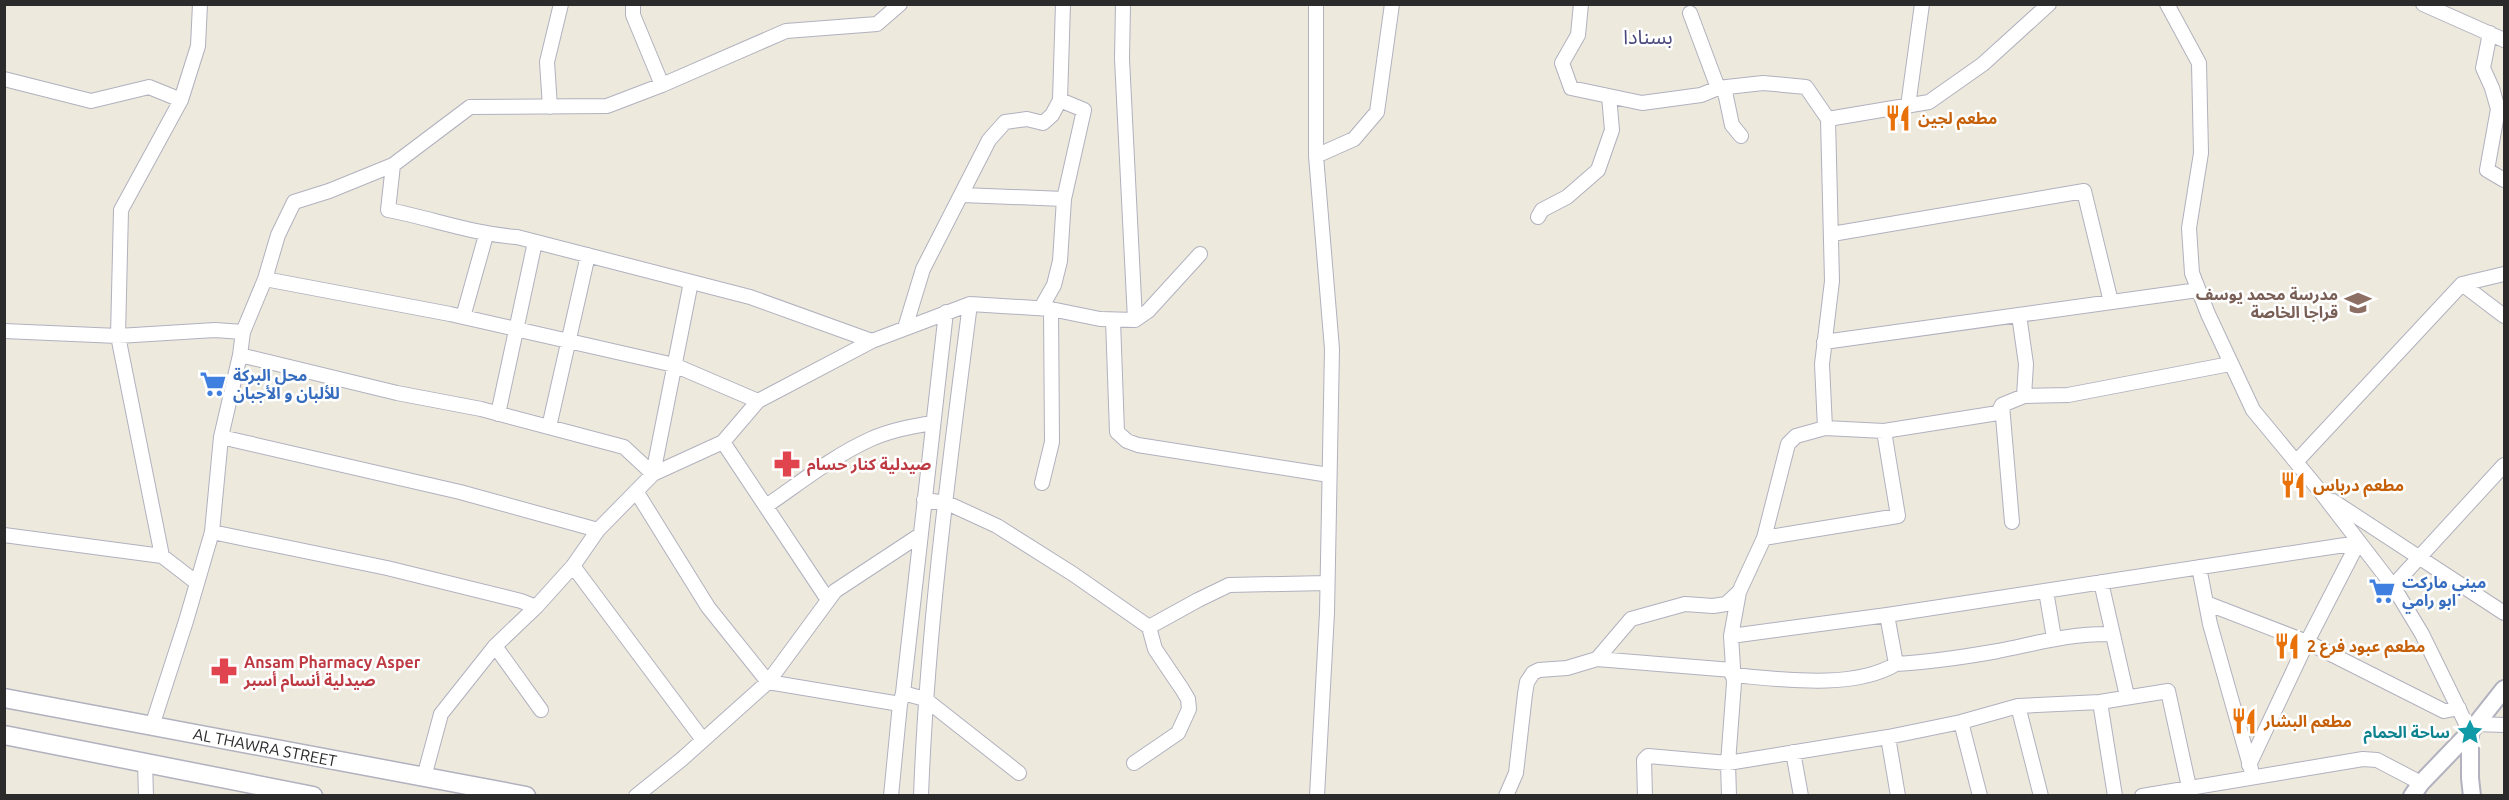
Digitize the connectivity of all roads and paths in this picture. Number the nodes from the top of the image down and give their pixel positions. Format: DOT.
graph roads {
  1 [pos="200,4"];
  2 [pos="561,4"];
  3 [pos="633,4"];
  4 [pos="900,4"];
  5 [pos="1063,4"];
  6 [pos="1123,4"];
  7 [pos="1316,4"];
  8 [pos="1392,4"];
  9 [pos="1581,4"];
  10 [pos="1922,4"];
  11 [pos="2049,4"];
  12 [pos="2168,4"];
  13 [pos="2423,4"];
  14 [pos="1690,13"];
  15 [pos="2490,33"];
  16 [pos="2505,40"];
  17 [pos="4,79"];
  18 [pos="662,85"];
  19 [pos="1718,88"];
  20 [pos="1609,96"];
  21 [pos="181,100"];
  22 [pos="1060,100"];
  23 [pos="1908,106"];
  24 [pos="550,107"];
  25 [pos="1828,119"];
  26 [pos="1741,136"];
  27 [pos="1316,156"];
  28 [pos="393,165"];
  29 [pos="2505,180"];
  30 [pos="962,195"];
  31 [pos="1064,199"];
  32 [pos="1538,217"];
  33 [pos="1832,234"];
  34 [pos="486,235"];
  35 [pos="535,242"];
  36 [pos="1200,254"];
  37 [pos="588,255"];
  38 [pos="2505,274"];
  39 [pos="265,279"];
  40 [pos="691,282"];
  41 [pos="2462,284"];
  42 [pos="2198,290"];
  43 [pos="2111,302"];
  44 [pos="970,304"];
  45 [pos="1046,308"];
  46 [pos="946,312"];
  47 [pos="2019,315"];
  48 [pos="2505,316"];
  49 [pos="463,317"];
  50 [pos="1113,320"];
  51 [pos="1135,320"];
  52 [pos="905,328"];
  53 [pos="517,329"];
  54 [pos="4,331"];
  55 [pos="243,332"];
  56 [pos="118,336"];
  57 [pos="872,341"];
  58 [pos="569,342"];
  59 [pos="1824,342"];
  60 [pos="240,356"];
  61 [pos="2230,364"];
  62 [pos="674,365"];
  63 [pos="2024,396"];
  64 [pos="758,401"];
  65 [pos="2002,405"];
  66 [pos="498,414"];
  67 [pos="933,423"];
  68 [pos="549,427"];
  69 [pos="1825,428"];
  70 [pos="1884,431"];
  71 [pos="221,437"];
  72 [pos="723,442"];
  73 [pos="2296,462"];
  74 [pos="2505,465"];
  75 [pos="652,474"];
  76 [pos="1329,475"];
  77 [pos="1042,483"];
  78 [pos="636,491"];
  79 [pos="2320,491"];
  80 [pos="924,500"];
  81 [pos="947,503"];
  82 [pos="766,506"];
  83 [pos="2012,522"];
  84 [pos="598,530"];
  85 [pos="212,532"];
  86 [pos="4,535"];
  87 [pos="920,535"];
  88 [pos="1764,538"];
  89 [pos="2358,543"];
  90 [pos="162,556"];
  91 [pos="2418,559"];
  92 [pos="573,566"];
  93 [pos="2199,567"];
  94 [pos="2101,582"];
  95 [pos="197,583"];
  96 [pos="1327,583"];
  97 [pos="2392,586"];
  98 [pos="2046,591"];
  99 [pos="1739,592"];
  100 [pos="828,600"];
  101 [pos="2206,603"];
  102 [pos="536,607"];
  103 [pos="2505,613"];
  104 [pos="1887,615"];
  105 [pos="1149,627"];
  106 [pos="2113,634"];
  107 [pos="1731,636"];
  108 [pos="2054,638"];
  109 [pos="2307,642"];
  110 [pos="495,646"];
  111 [pos="1597,659"];
  112 [pos="1896,664"];
  113 [pos="1732,673"];
  114 [pos="768,682"];
  115 [pos="2505,690"];
  116 [pos="2127,696"];
  117 [pos="4,698"];
  118 [pos="901,698"];
  119 [pos="925,699"];
  120 [pos="2100,702"];
  121 [pos="2018,706"];
  122 [pos="2459,708"];
  123 [pos="541,710"];
  124 [pos="1961,722"];
  125 [pos="2505,725"];
  126 [pos="152,726"];
  127 [pos="2473,728"];
  128 [pos="4,735"];
  129 [pos="1888,737"];
  130 [pos="704,740"];
  131 [pos="1793,752"];
  132 [pos="146,763"];
  133 [pos="1134,763"];
  134 [pos="1728,763"];
  135 [pos="2252,771"];
  136 [pos="1019,773"];
  137 [pos="1317,776"];
  138 [pos="424,777"];
  139 [pos="2189,787"];
  140 [pos="2416,789"];
  141 [pos="146,795"];
  142 [pos="313,795"];
  143 [pos="526,795"];
  144 [pos="636,795"];
  145 [pos="891,795"];
  146 [pos="921,795"];
  147 [pos="1310,795"];
  148 [pos="1317,795"];
  149 [pos="1506,795"];
  150 [pos="1645,795"];
  151 [pos="1729,795"];
  152 [pos="1801,795"];
  153 [pos="1898,795"];
  154 [pos="1980,795"];
  155 [pos="2041,795"];
  156 [pos="2115,795"];
  157 [pos="2142,795"];
  158 [pos="2472,795"];
  1 -- 21 [label="street"];
  2 -- 24 [label="street"];
  3 -- 18 [label="street"];
  4 -- 18 [label="street"];
  5 -- 22 [label="street"];
  6 -- 51 [label="street"];
  7 -- 27 [label="street"];
  8 -- 27 [label="street"];
  9 -- 20 [label="street"];
  10 -- 23 [label="street"];
  11 -- 23 [label="street"];
  12 -- 42 [label="street"];
  13 -- 15 [label="street"];
  14 -- 19 [label="street"];
  15 -- 16 [label="street"];
  15 -- 29 [label="street"];
  17 -- 21 [label="street"];
  18 -- 24 [label="street"];
  19 -- 20 [label="street"];
  19 -- 25 [label="street"];
  19 -- 26 [label="street"];
  20 -- 32 [label="street"];
  21 -- 56 [label="street"];
  22 -- 30 [label="street"];
  22 -- 31 [label="street"];
  23 -- 25 [label="street"];
  24 -- 28 [label="street"];
  25 -- 33 [label="street"];
  27 -- 76 [label="street"];
  28 -- 34 [label="street"];
  28 -- 39 [label="street"];
  30 -- 31 [label="street"];
  30 -- 52 [label="street"];
  31 -- 45 [label="street"];
  33 -- 43 [label="street"];
  33 -- 59 [label="street"];
  34 -- 35 [label="street"];
  34 -- 49 [label="street"];
  35 -- 37 [label="street"];
  35 -- 53 [label="street"];
  36 -- 51 [label="street"];
  37 -- 40 [label="street"];
  37 -- 58 [label="street"];
  38 -- 41 [label="street"];
  39 -- 49 [label="street"];
  39 -- 55 [label="street"];
  40 -- 57 [label="street"];
  40 -- 62 [label="street"];
  41 -- 48 [label="street"];
  41 -- 73 [label="street"];
  42 -- 43 [label="street"];
  42 -- 61 [label="street"];
  43 -- 47 [label="street"];
  44 -- 45 [label="street"];
  44 -- 46 [label="street"];
  44 -- 81 [label="street"];
  45 -- 50 [label="street"];
  45 -- 77 [label="street"];
  46 -- 52 [label="street"];
  46 -- 67 [label="street"];
  47 -- 59 [label="street"];
  47 -- 63 [label="street"];
  49 -- 53 [label="street"];
  50 -- 51 [label="street"];
  50 -- 76 [label="street"];
  52 -- 57 [label="street"];
  53 -- 58 [label="street"];
  53 -- 66 [label="street"];
  54 -- 56 [label="street"];
  55 -- 56 [label="street"];
  55 -- 60 [label="street"];
  56 -- 90 [label="street"];
  57 -- 64 [label="street"];
  58 -- 62 [label="street"];
  58 -- 68 [label="street"];
  59 -- 69 [label="street"];
  60 -- 66 [label="street"];
  60 -- 71 [label="street"];
  61 -- 63 [label="street"];
  61 -- 73 [label="street"];
  62 -- 64 [label="street"];
  62 -- 75 [label="street"];
  63 -- 65 [label="street"];
  64 -- 72 [label="street"];
  65 -- 70 [label="street"];
  65 -- 83 [label="street"];
  66 -- 68 [label="street"];
  67 -- 80 [label="street"];
  67 -- 82 [label="street"];
  68 -- 75 [label="street"];
  69 -- 70 [label="street"];
  69 -- 88 [label="street"];
  70 -- 88 [label="street"];
  71 -- 84 [label="street"];
  71 -- 85 [label="street"];
  72 -- 75 [label="street"];
  72 -- 82 [label="street"];
  73 -- 79 [label="street"];
  74 -- 91 [label="street"];
  75 -- 78 [label="street"];
  76 -- 96 [label="street"];
  78 -- 84 [label="street"];
  78 -- 114 [label="street"];
  79 -- 89 [label="street"];
  79 -- 91 [label="street"];
  80 -- 81 [label="street"];
  80 -- 87 [label="street"];
  81 -- 105 [label="street"];
  81 -- 119 [label="street"];
  82 -- 100 [label="street"];
  84 -- 92 [label="street"];
  85 -- 95 [label="street"];
  85 -- 102 [label="street"];
  86 -- 90 [label="street"];
  87 -- 100 [label="street"];
  87 -- 118 [label="street"];
  88 -- 99 [label="street"];
  89 -- 93 [label="street"];
  89 -- 97 [label="street"];
  89 -- 109 [label="street"];
  90 -- 95 [label="street"];
  91 -- 97 [label="street"];
  91 -- 103 [label="street"];
  92 -- 102 [label="street"];
  92 -- 130 [label="street"];
  93 -- 94 [label="street"];
  93 -- 101 [label="street"];
  94 -- 98 [label="street"];
  94 -- 106 [label="street"];
  95 -- 126 [label="street"];
  96 -- 105 [label="street"];
  96 -- 137 [label="street"];
  97 -- 122 [label="street"];
  98 -- 104 [label="street"];
  98 -- 108 [label="street"];
  99 -- 107 [label="street"];
  99 -- 111 [label="street"];
  100 -- 114 [label="street"];
  101 -- 109 [label="street"];
  101 -- 135 [label="street"];
  102 -- 110 [label="street"];
  104 -- 107 [label="street"];
  104 -- 112 [label="street"];
  105 -- 133 [label="street"];
  106 -- 108 [label="street"];
  106 -- 116 [label="street"];
  107 -- 113 [label="street"];
  108 -- 112 [label="street"];
  109 -- 122 [label="street"];
  109 -- 135 [label="street"];
  110 -- 123 [label="street"];
  110 -- 138 [label="street"];
  111 -- 113 [label="street"];
  111 -- 149 [label="street"];
  112 -- 113 [label="street"];
  113 -- 134 [label="street"];
  114 -- 118 [label="street"];
  114 -- 130 [label="street"];
  115 -- 127 [label="street"];
  116 -- 120 [label="street"];
  116 -- 139 [label="street"];
  117 -- 126 [label="main road, AL THAWRA STREET"];
  118 -- 119 [label="street"];
  118 -- 145 [label="street"];
  119 -- 136 [label="street"];
  119 -- 146 [label="street"];
  120 -- 121 [label="street"];
  120 -- 156 [label="street"];
  121 -- 124 [label="street"];
  121 -- 155 [label="street"];
  122 -- 127 [label="street"];
  124 -- 129 [label="street"];
  124 -- 154 [label="street"];
  125 -- 127 [label="street"];
  126 -- 138 [label="main road, AL THAWRA STREET"];
  127 -- 140 [label="street"];
  127 -- 158 [label="street"];
  128 -- 132 [label="main road"];
  129 -- 131 [label="street"];
  129 -- 153 [label="street"];
  130 -- 144 [label="street"];
  131 -- 134 [label="street"];
  131 -- 152 [label="street"];
  132 -- 141 [label="street"];
  132 -- 142 [label="main road"];
  134 -- 150 [label="street"];
  134 -- 151 [label="street"];
  135 -- 139 [label="street"];
  135 -- 140 [label="street"];
  137 -- 147 [label="street"];
  137 -- 148 [label="street"];
  138 -- 143 [label="main road, AL THAWRA STREET"];
  139 -- 157 [label="street"];
}
